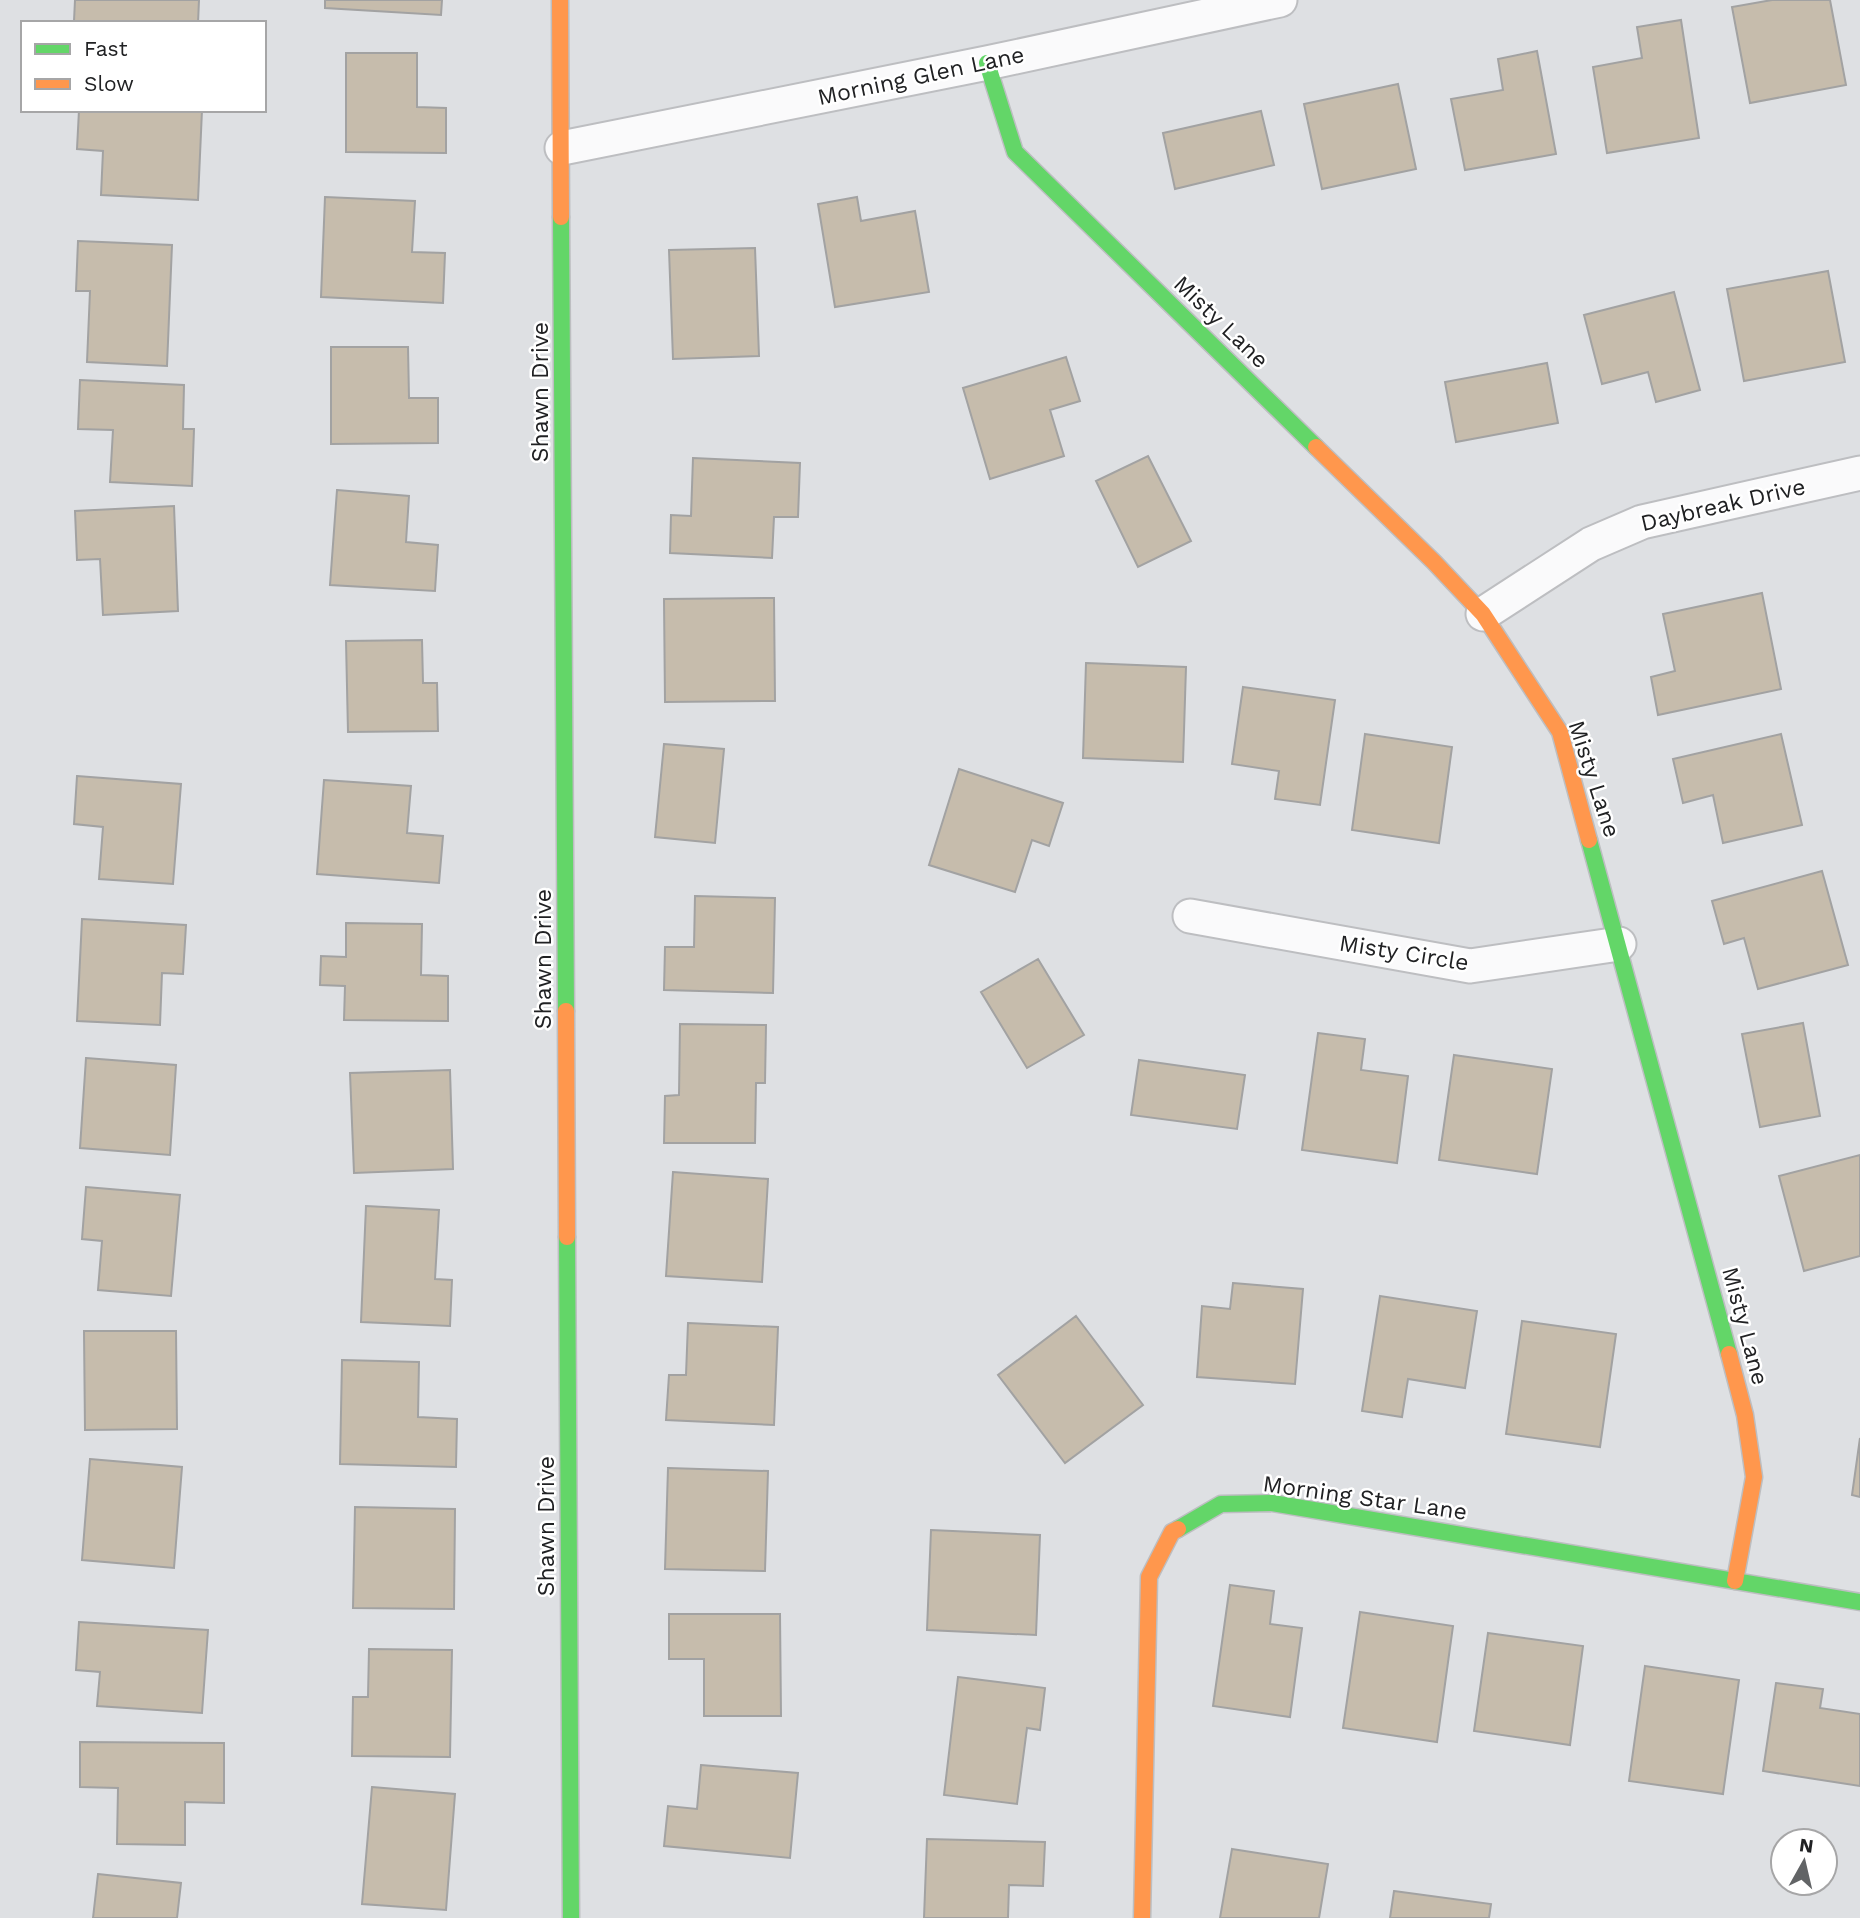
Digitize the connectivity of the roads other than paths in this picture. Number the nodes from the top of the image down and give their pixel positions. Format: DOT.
graph roads {
  1 [pos="561,0"];
  2 [pos="1280,0"];
  3 [pos="987,63"];
  4 [pos="562,148"];
  5 [pos="1860,473"];
  6 [pos="1483,614"];
  7 [pos="1190,916"];
  8 [pos="1619,944"];
  9 [pos="1735,1581"];
  10 [pos="1860,1602"];
  11 [pos="571,1918"];
  12 [pos="1142,1918"];
  1 -- 4 [label="street, Shawn Drive"];
  2 -- 3 [label="street, Morning Glen Lane"];
  3 -- 4 [label="street, Morning Glen Lane"];
  3 -- 6 [label="street, Misty Lane"];
  4 -- 11 [label="street, Shawn Drive"];
  5 -- 6 [label="street, Daybreak Drive"];
  6 -- 8 [label="street, Misty Lane"];
  7 -- 8 [label="street, Misty Circle"];
  8 -- 9 [label="street, Misty Lane"];
  9 -- 10 [label="street, Morning Star Lane"];
  9 -- 12 [label="street, Morning Star Lane"];
}
